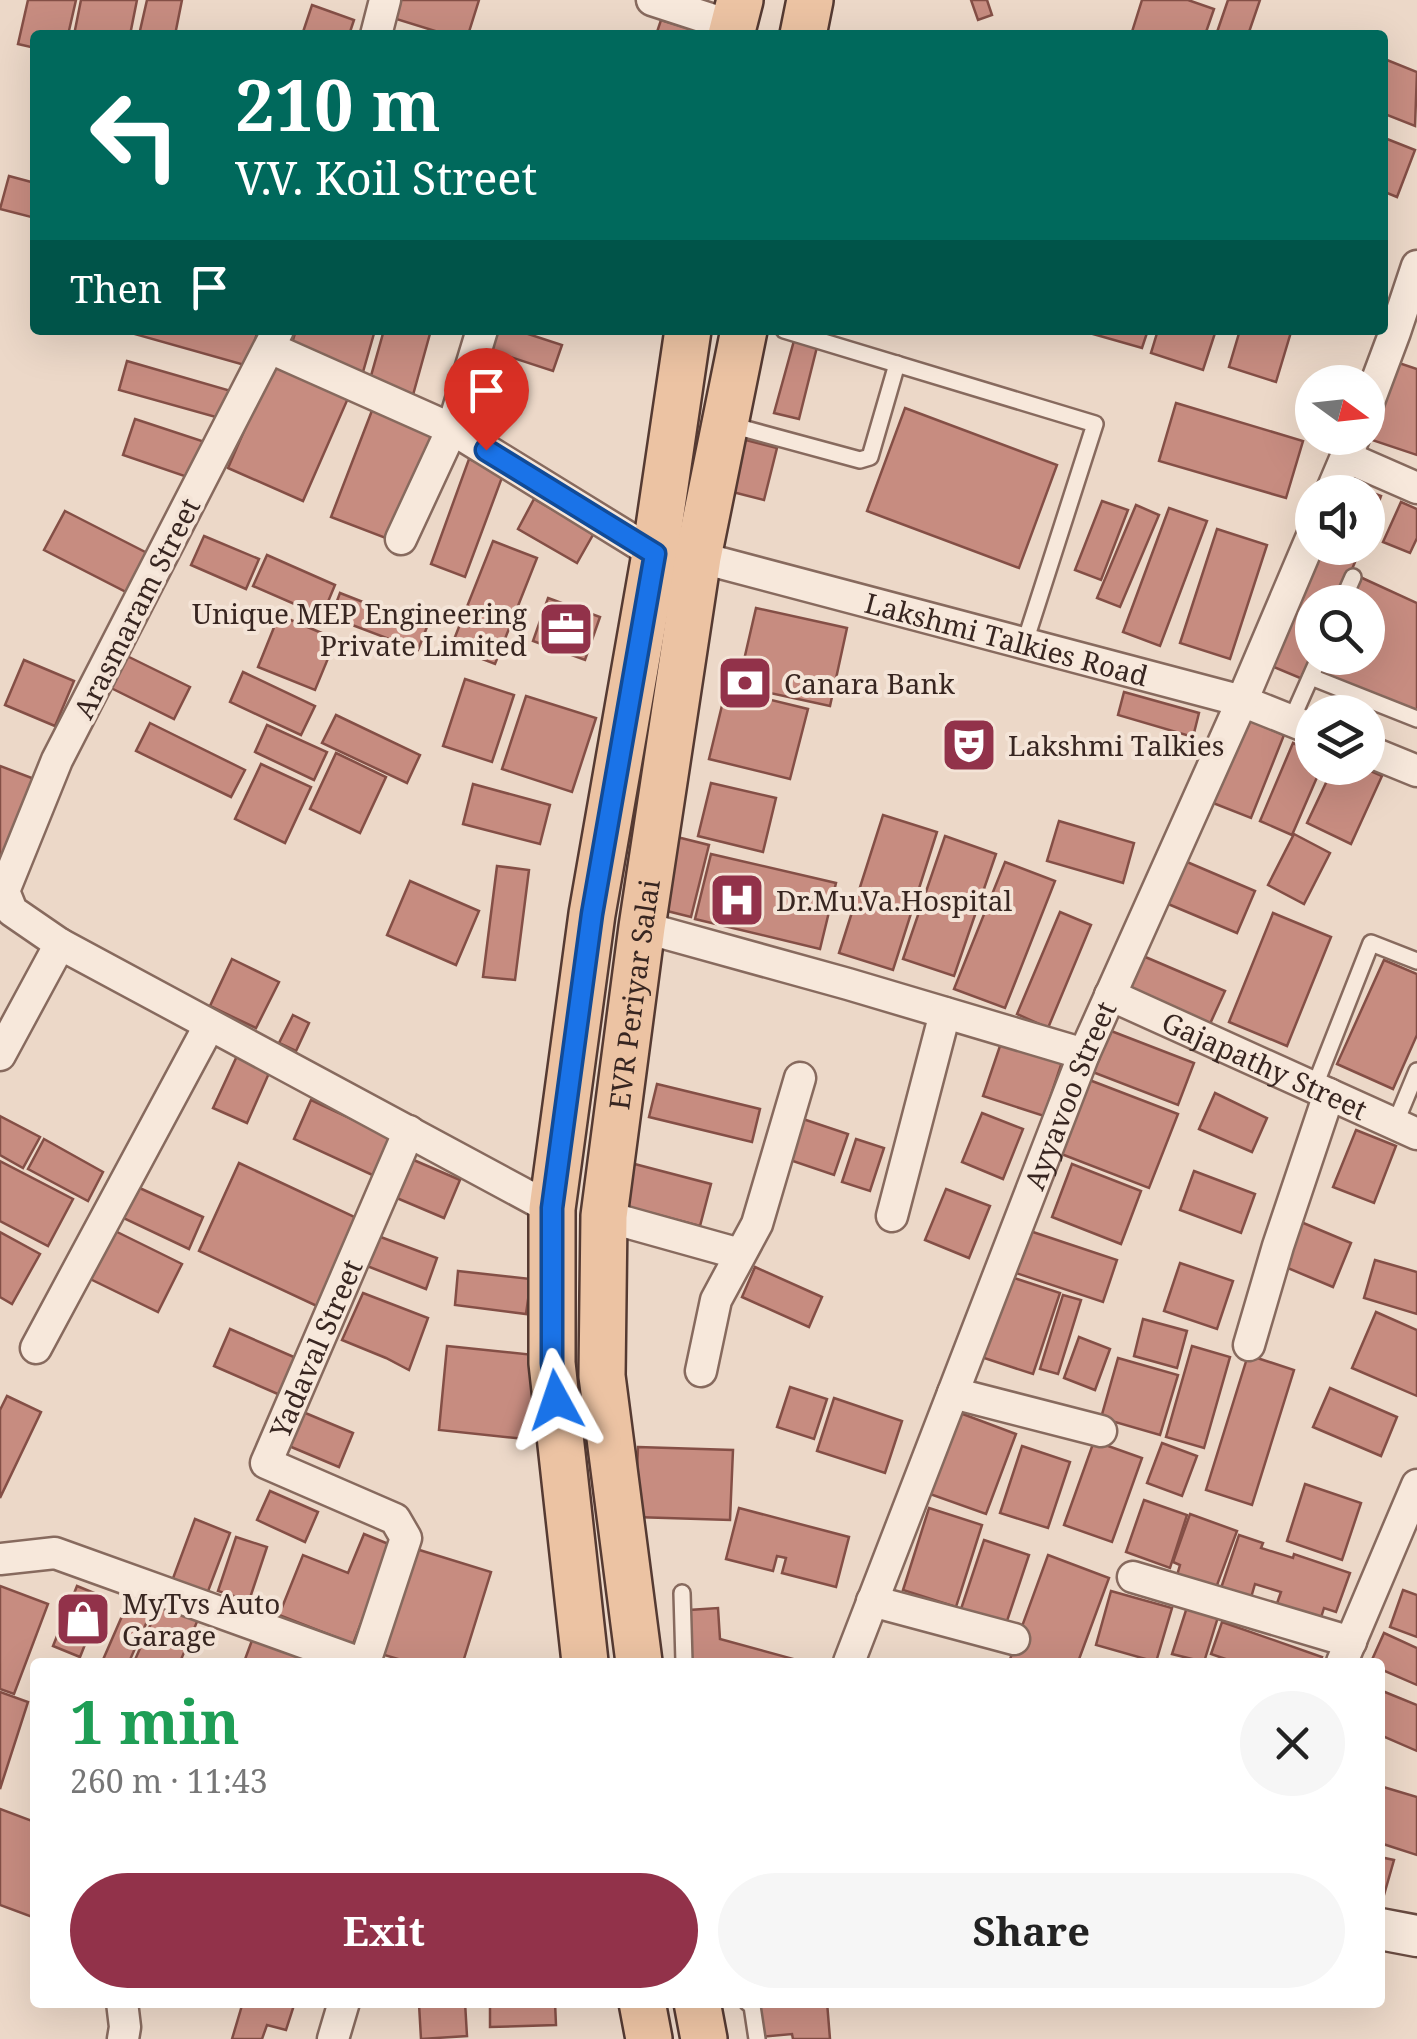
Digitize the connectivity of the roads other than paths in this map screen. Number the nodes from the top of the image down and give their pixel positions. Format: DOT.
graph roads {
  1 [pos="385,0"];
  2 [pos="652,0"];
  3 [pos="810,0"];
  4 [pos="734,20"];
  5 [pos="377,30"];
  6 [pos="804,30"];
  7 [pos="1417,266"];
  8 [pos="1394,295"];
  9 [pos="480,335"];
  10 [pos="688,335"];
  11 [pos="743,335"];
  12 [pos="801,335"];
  13 [pos="1406,337"];
  14 [pos="274,339"];
  15 [pos="897,364"];
  16 [pos="1385,374"];
  17 [pos="725,424"];
  18 [pos="452,429"];
  19 [pos="1363,455"];
  20 [pos="1417,488"];
  21 [pos="401,539"];
  22 [pos="677,555"];
  23 [pos="1300,565"];
  24 [pos="1353,577"];
  25 [pos="1349,585"];
  26 [pos="1025,642"];
  27 [pos="1310,677"];
  28 [pos="1307,695"];
  29 [pos="1242,701"];
  30 [pos="1417,719"];
  31 [pos="1295,722"];
  32 [pos="1385,758"];
  33 [pos="1417,771"];
  34 [pos="642,927"];
  35 [pos="60,944"];
  36 [pos="1417,960"];
  37 [pos="1110,995"];
  38 [pos="944,1012"];
  39 [pos="208,1026"];
  40 [pos="1084,1054"];
  41 [pos="0,1055"];
  42 [pos="1417,1072"];
  43 [pos="800,1078"];
  44 [pos="1322,1091"];
  45 [pos="1406,1129"];
  46 [pos="410,1131"];
  47 [pos="552,1208"];
  48 [pos="604,1216"];
  49 [pos="892,1216"];
  50 [pos="740,1254"];
  51 [pos="1249,1345"];
  52 [pos="36,1348"];
  53 [pos="701,1370"];
  54 [pos="953,1393"];
  55 [pos="1102,1432"];
  56 [pos="1417,1485"];
  57 [pos="0,1559"];
  58 [pos="1133,1577"];
  59 [pos="682,1593"];
  60 [pos="872,1602"];
  61 [pos="1014,1639"];
  62 [pos="1346,1652"];
  63 [pos="350,1658"];
  64 [pos="362,1658"];
  65 [pos="585,1658"];
  66 [pos="638,1658"];
  67 [pos="684,1658"];
  68 [pos="850,1658"];
  69 [pos="1385,1930"];
  70 [pos="1417,1936"];
  71 [pos="123,2008"];
  72 [pos="342,2008"];
  73 [pos="643,2008"];
  74 [pos="698,2008"];
  75 [pos="752,2008"];
  76 [pos="123,2039"];
  77 [pos="333,2039"];
  78 [pos="649,2039"];
  79 [pos="704,2039"];
  80 [pos="757,2039"];
  1 -- 5 [label="street"];
  2 -- 4 [label="street"];
  3 -- 6 [label="main road"];
  7 -- 8 [label="street"];
  8 -- 13 [label="street"];
  9 -- 18 [label="street"];
  10 -- 22 [label="main road, EVR Periyar Salai"];
  11 -- 17 [label="main road, EVR Periyar Salai"];
  12 -- 15 [label="lane"];
  13 -- 16 [label="street"];
  14 -- 18 [label="street, Lakshmi Talkies Road"];
  14 -- 35 [label="street, Arasmaram Street"];
  15 -- 17 [label="lane"];
  15 -- 26 [label="lane"];
  17 -- 22 [label="main road, EVR Periyar Salai"];
  18 -- 21 [label="street"];
  18 -- 22 [label="street, Lakshmi Talkies Road"];
  19 -- 20 [label="street"];
  22 -- 26 [label="street, Lakshmi Talkies Road"];
  22 -- 34 [label="main road, EVR Periyar Salai"];
  22 -- 47 [label="main road, EVR Periyar Salai"];
  23 -- 29 [label="street, Ayyavoo Street"];
  24 -- 25 [label="lane"];
  26 -- 29 [label="street, Lakshmi Talkies Road"];
  27 -- 28 [label="lane"];
  27 -- 30 [label="lane"];
  29 -- 31 [label="street, Lakshmi Talkies Road"];
  29 -- 37 [label="street, Ayyavoo Street"];
  32 -- 33 [label="street"];
  34 -- 38 [label="street"];
  34 -- 48 [label="main road, EVR Periyar Salai"];
  35 -- 39 [label="street"];
  35 -- 41 [label="street"];
  36 -- 44 [label="lane"];
  37 -- 40 [label="street, Ayyavoo Street"];
  37 -- 44 [label="street, Gajapathy Street"];
  38 -- 40 [label="street"];
  38 -- 49 [label="street"];
  39 -- 46 [label="street"];
  39 -- 52 [label="street"];
  40 -- 54 [label="street, Ayyavoo Street"];
  42 -- 45 [label="lane"];
  43 -- 50 [label="street"];
  44 -- 45 [label="street, Gajapathy Street"];
  44 -- 51 [label="street"];
  46 -- 47 [label="street"];
  46 -- 64 [label="street, Yadaval Street"];
  47 -- 65 [label="main road, EVR Periyar Salai"];
  48 -- 50 [label="street"];
  48 -- 66 [label="main road, EVR Periyar Salai"];
  50 -- 53 [label="street"];
  54 -- 55 [label="street"];
  54 -- 60 [label="street, Ayyavoo Street"];
  56 -- 62 [label="street"];
  57 -- 63 [label="street"];
  58 -- 62 [label="street"];
  59 -- 67 [label="lane"];
  60 -- 61 [label="street"];
  60 -- 68 [label="street, Ayyavoo Street"];
  69 -- 70 [label="street"];
  71 -- 76 [label="street"];
  72 -- 77 [label="street"];
  73 -- 78 [label="main road"];
  74 -- 79 [label="main road"];
  75 -- 80 [label="lane"];
}
